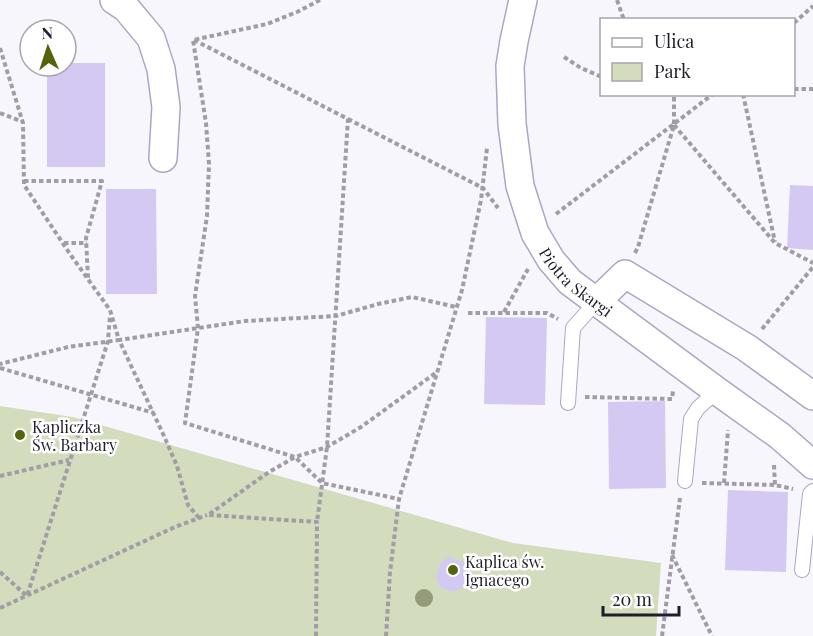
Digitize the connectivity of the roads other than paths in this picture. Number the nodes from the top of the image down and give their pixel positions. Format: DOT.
graph roads {
  1 [pos="114,0"];
  2 [pos="523,0"];
  3 [pos="163,158"];
  4 [pos="596,302"];
  5 [pos="717,392"];
  6 [pos="813,396"];
  7 [pos="568,400"];
  8 [pos="813,465"];
  9 [pos="685,481"];
  10 [pos="813,491"];
  11 [pos="802,570"];
  1 -- 3 [label="street"];
  2 -- 4 [label="street, Piotra Skargi"];
  4 -- 5 [label="street, Piotra Skargi"];
  4 -- 6 [label="street"];
  4 -- 7 [label="lane"];
  5 -- 8 [label="street, Piotra Skargi"];
  5 -- 9 [label="lane"];
  10 -- 11 [label="lane"];
}
